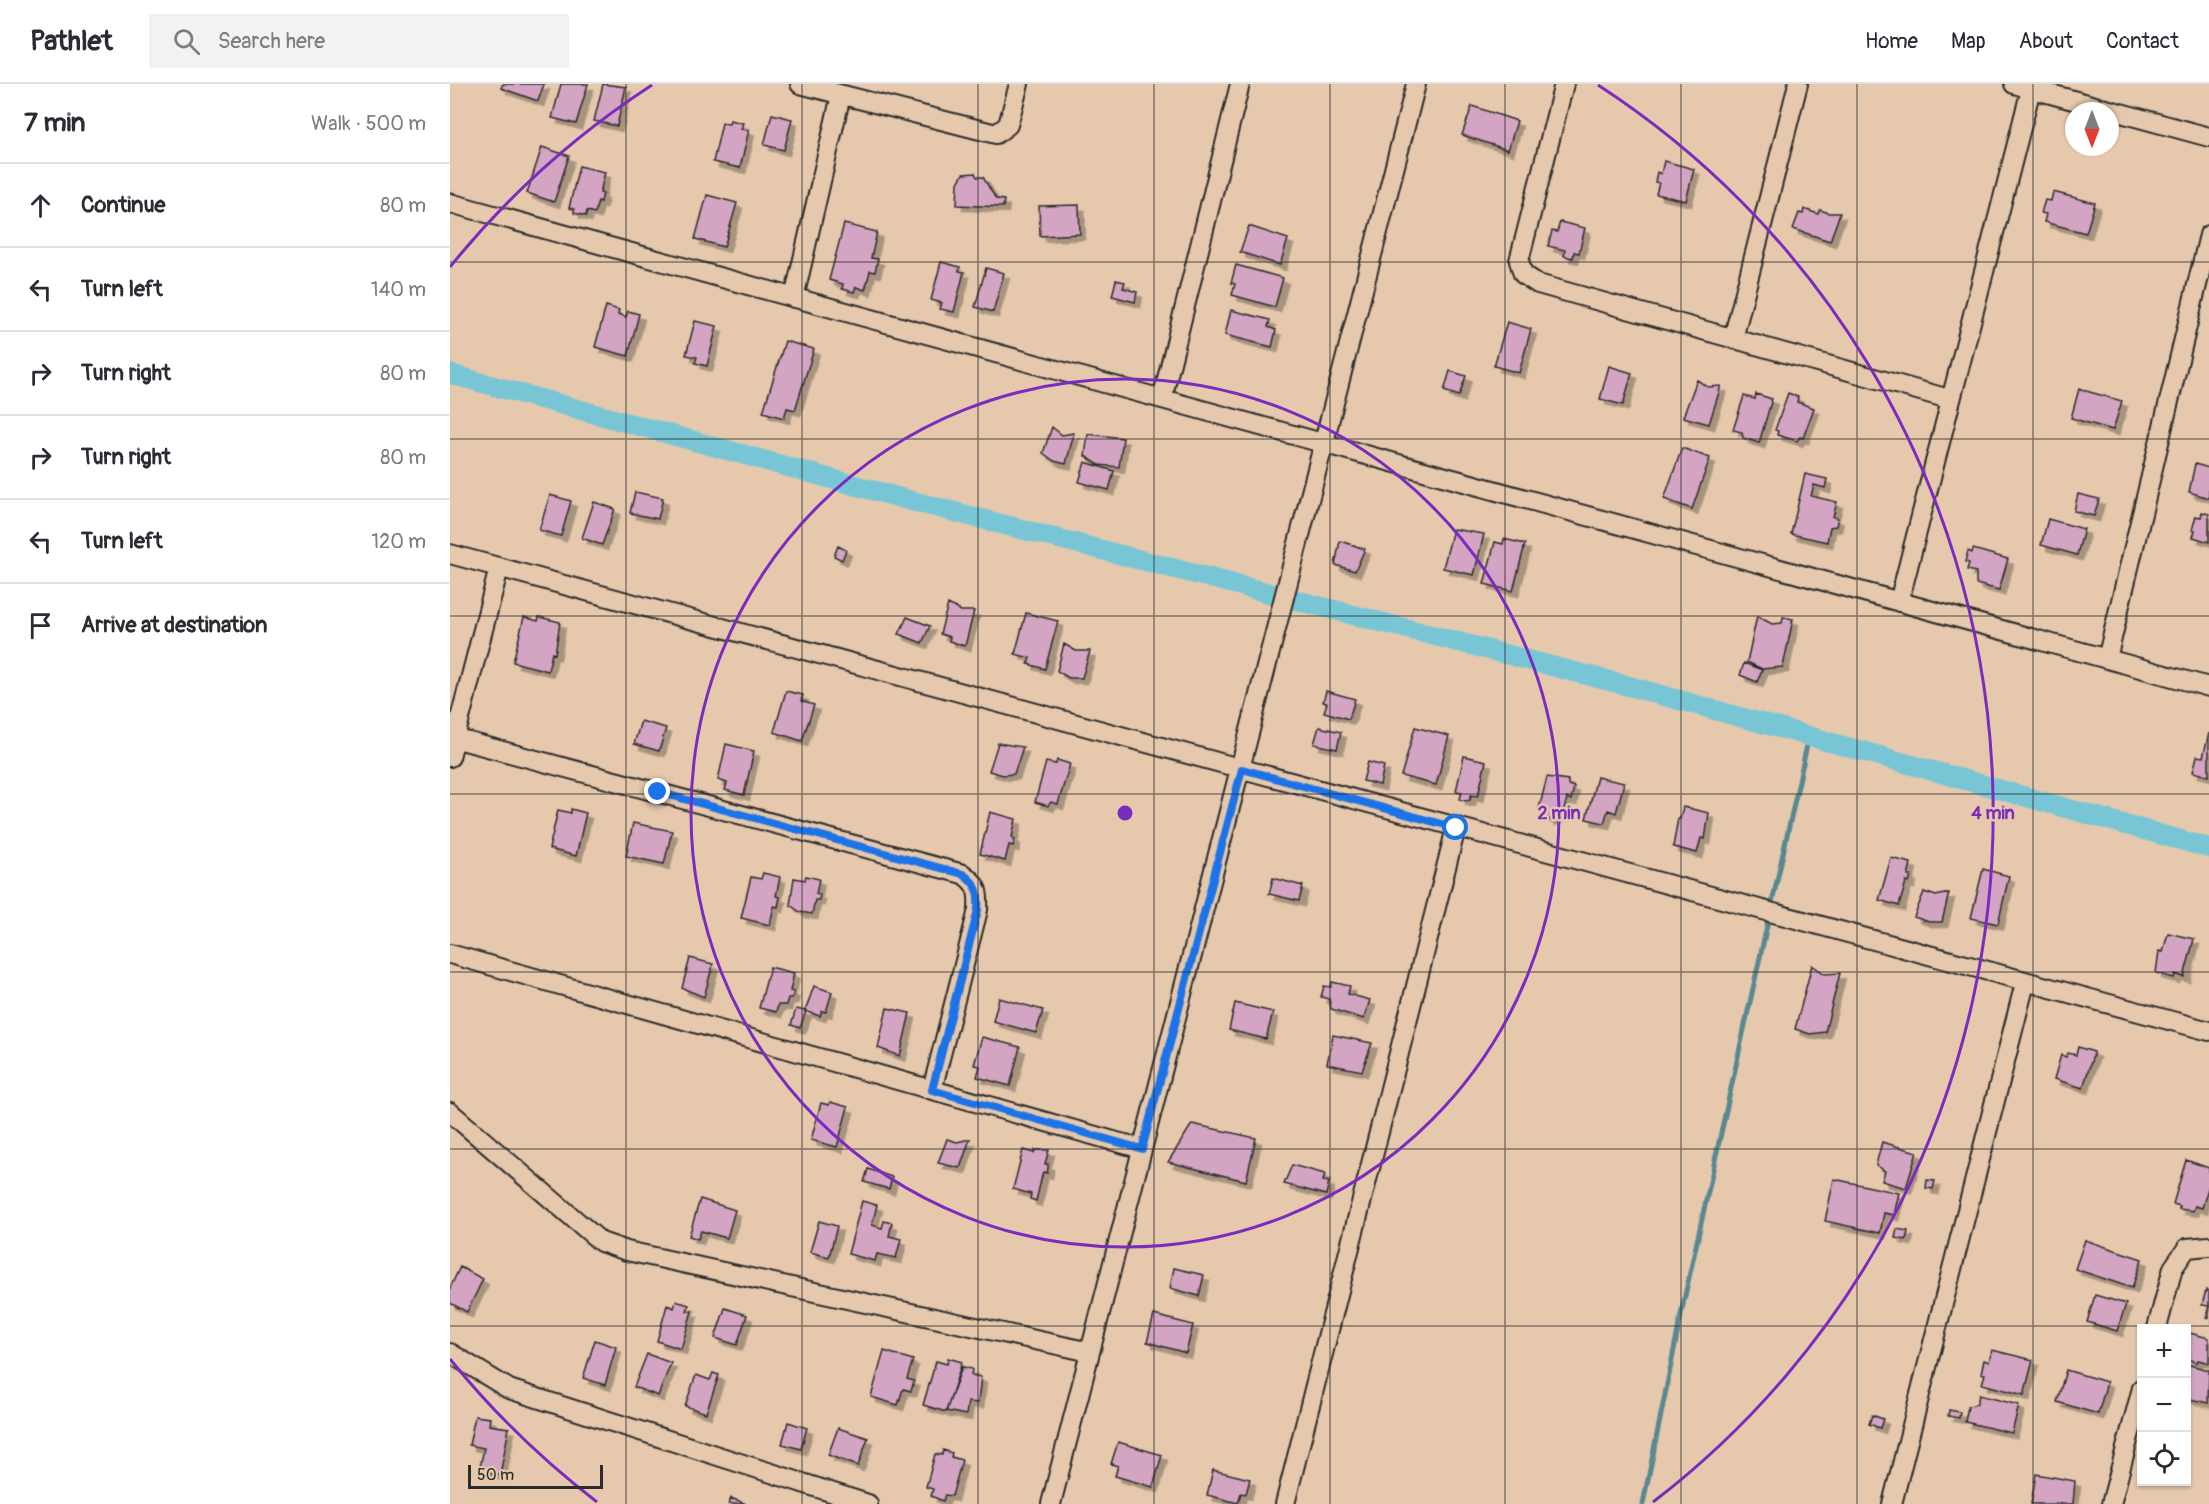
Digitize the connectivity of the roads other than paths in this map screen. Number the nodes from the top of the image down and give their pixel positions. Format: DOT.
graph roads {
  1 [pos="800,84"];
  2 [pos="1019,84"];
  3 [pos="1240,84"];
  4 [pos="1416,84"];
  5 [pos="1564,84"];
  6 [pos="1798,84"];
  7 [pos="2023,86"];
  8 [pos="841,95"];
  9 [pos="2209,136"];
  10 [pos="450,203"];
  11 [pos="2209,235"];
  12 [pos="794,297"];
  13 [pos="1733,339"];
  14 [pos="1162,399"];
  15 [pos="1949,399"];
  16 [pos="1324,444"];
  17 [pos="450,555"];
  18 [pos="500,568"];
  19 [pos="1899,602"];
  20 [pos="2107,659"];
  21 [pos="2209,687"];
  22 [pos="452,737"];
  23 [pos="450,756"];
  24 [pos="1242,769"];
  25 [pos="1456,828"];
  26 [pos="450,954"];
  27 [pos="2025,982"];
  28 [pos="2209,1031"];
  29 [pos="932,1090"];
  30 [pos="450,1112"];
  31 [pos="1142,1149"];
  32 [pos="2209,1246"];
  33 [pos="2158,1324"];
  34 [pos="1090,1352"];
  35 [pos="450,1353"];
  36 [pos="2137,1406"];
  37 [pos="868,1504"];
  38 [pos="1051,1504"];
  39 [pos="1284,1504"];
  40 [pos="1892,1504"];
  41 [pos="2110,1504"];
  1 -- 8 [label="street"];
  2 -- 8 [label="street"];
  3 -- 14 [label="street"];
  4 -- 16 [label="street"];
  5 -- 13 [label="street"];
  6 -- 13 [label="street"];
  7 -- 9 [label="street"];
  7 -- 15 [label="street"];
  8 -- 12 [label="street"];
  10 -- 12 [label="street"];
  11 -- 20 [label="street"];
  12 -- 14 [label="street"];
  13 -- 15 [label="street"];
  14 -- 16 [label="street"];
  15 -- 19 [label="street"];
  16 -- 19 [label="street"];
  16 -- 24 [label="street"];
  17 -- 18 [label="street"];
  18 -- 22 [label="street"];
  18 -- 24 [label="street"];
  19 -- 20 [label="street"];
  20 -- 21 [label="street"];
  22 -- 23 [label="street"];
  22 -- 29 [label="street"];
  24 -- 25 [label="street"];
  24 -- 31 [label="street"];
  25 -- 27 [label="street"];
  25 -- 39 [label="street"];
  26 -- 29 [label="street"];
  27 -- 28 [label="street"];
  27 -- 40 [label="street"];
  29 -- 31 [label="street"];
  30 -- 34 [label="street"];
  31 -- 34 [label="street"];
  32 -- 33 [label="street"];
  34 -- 38 [label="street"];
  35 -- 37 [label="street"];
  36 -- 41 [label="street"];
}
